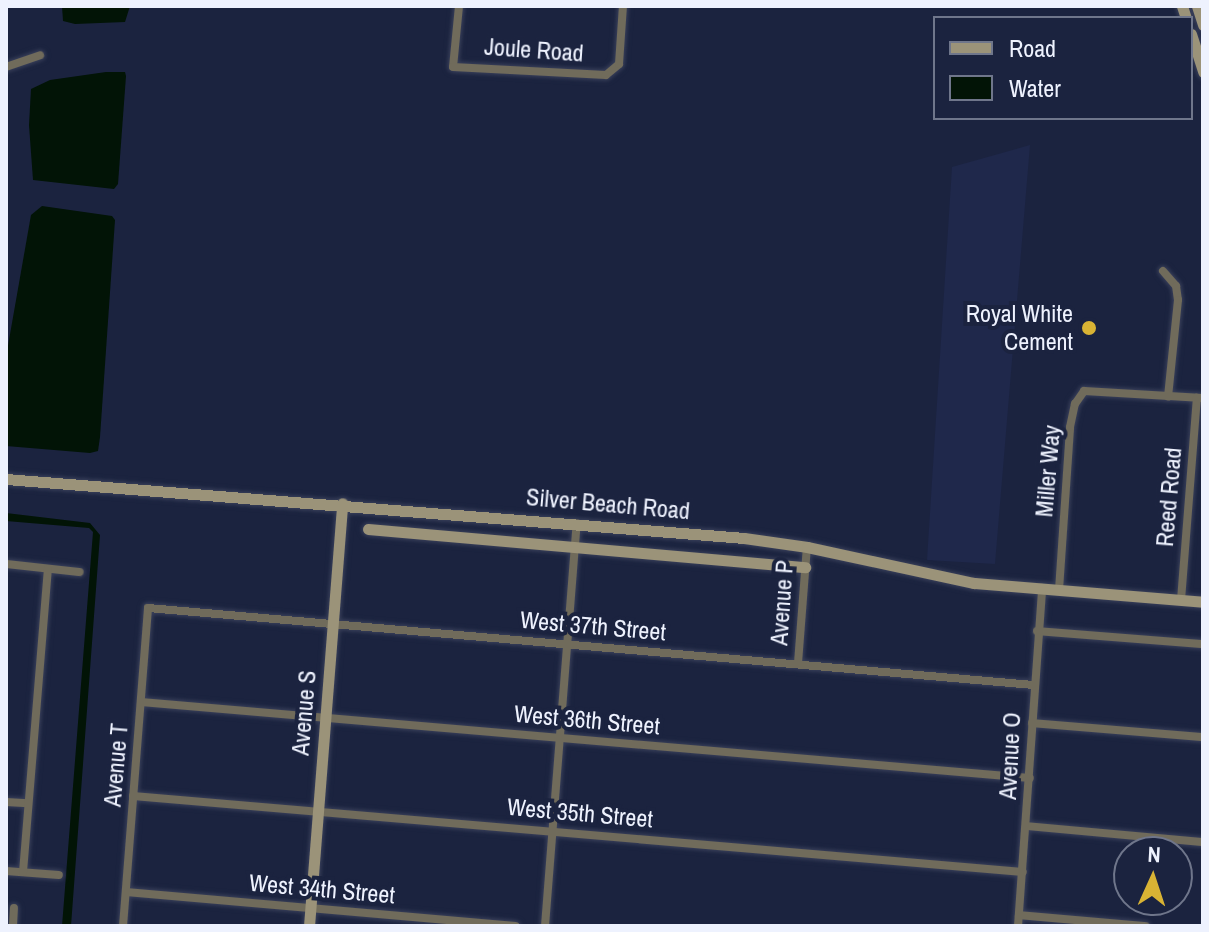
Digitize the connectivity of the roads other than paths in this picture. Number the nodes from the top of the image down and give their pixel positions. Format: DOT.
graph roads {
  1 [pos="459,6"];
  2 [pos="623,6"];
  3 [pos="1197,6"];
  4 [pos="1203,27"];
  5 [pos="1193,40"];
  6 [pos="40,55"];
  7 [pos="6,67"];
  8 [pos="1203,72"];
  9 [pos="1163,271"];
  10 [pos="1168,396"];
  11 [pos="1200,398"];
  12 [pos="6,479"];
  13 [pos="342,503"];
  14 [pos="577,523"];
  15 [pos="368,529"];
  16 [pos="807,547"];
  17 [pos="574,548"];
  18 [pos="6,564"];
  19 [pos="805,567"];
  20 [pos="48,569"];
  21 [pos="80,572"];
  22 [pos="1042,588"];
  23 [pos="1059,590"];
  24 [pos="1181,600"];
  25 [pos="1203,602"];
  26 [pos="148,608"];
  27 [pos="333,624"];
  28 [pos="1037,631"];
  29 [pos="567,644"];
  30 [pos="1203,644"];
  31 [pos="798,663"];
  32 [pos="1034,685"];
  33 [pos="141,702"];
  34 [pos="325,718"];
  35 [pos="1032,723"];
  36 [pos="1203,737"];
  37 [pos="560,738"];
  38 [pos="1030,778"];
  39 [pos="133,796"];
  40 [pos="6,802"];
  41 [pos="28,803"];
  42 [pos="318,811"];
  43 [pos="1026,826"];
  44 [pos="552,831"];
  45 [pos="1203,842"];
  46 [pos="6,871"];
  47 [pos="23,872"];
  48 [pos="1023,872"];
  49 [pos="59,875"];
  50 [pos="126,892"];
  51 [pos="14,908"];
  52 [pos="310,908"];
  53 [pos="1019,915"];
  54 [pos="13,926"];
  55 [pos="123,926"];
  56 [pos="309,926"];
  57 [pos="516,926"];
  58 [pos="545,926"];
  59 [pos="1018,926"];
  60 [pos="1146,926"];
  1 -- 2 [label="street, Joule Road"];
  3 -- 4 [label="street"];
  5 -- 8 [label="street"];
  6 -- 7 [label="street"];
  9 -- 10 [label="street"];
  10 -- 11 [label="street"];
  10 -- 23 [label="street, Miller Way"];
  11 -- 24 [label="street, Reed Road"];
  12 -- 13 [label="street, Silver Beach Road"];
  13 -- 14 [label="street, Silver Beach Road"];
  13 -- 27 [label="street, Avenue S"];
  14 -- 16 [label="street, Silver Beach Road"];
  14 -- 17 [label="street"];
  15 -- 17 [label="street, Silver Beach Road"];
  16 -- 19 [label="street, Avenue P"];
  16 -- 22 [label="street, Silver Beach Road"];
  17 -- 19 [label="street, Silver Beach Road"];
  17 -- 29 [label="street"];
  18 -- 20 [label="street"];
  19 -- 31 [label="street, Avenue P"];
  20 -- 21 [label="street"];
  20 -- 41 [label="street"];
  22 -- 23 [label="street, Silver Beach Road"];
  22 -- 28 [label="street, Avenue O"];
  23 -- 24 [label="street, Silver Beach Road"];
  24 -- 25 [label="street, Silver Beach Road"];
  26 -- 27 [label="street, West 37th Street"];
  26 -- 33 [label="street, Avenue T"];
  27 -- 29 [label="street, West 37th Street"];
  27 -- 34 [label="street, Avenue S"];
  28 -- 30 [label="street"];
  28 -- 32 [label="street, Avenue O"];
  29 -- 31 [label="street, West 37th Street"];
  29 -- 37 [label="street"];
  31 -- 32 [label="street, West 37th Street"];
  32 -- 35 [label="street, Avenue O"];
  33 -- 34 [label="street, West 36th Street"];
  33 -- 39 [label="street, Avenue T"];
  34 -- 37 [label="street, West 36th Street"];
  34 -- 42 [label="street, Avenue S"];
  35 -- 36 [label="street"];
  35 -- 38 [label="street, Avenue O"];
  37 -- 38 [label="street, West 36th Street"];
  37 -- 44 [label="street"];
  38 -- 43 [label="street, Avenue O"];
  39 -- 42 [label="street, West 35th Street"];
  39 -- 50 [label="street, Avenue T"];
  40 -- 41 [label="street"];
  41 -- 47 [label="street"];
  42 -- 44 [label="street, West 35th Street"];
  42 -- 52 [label="street, Avenue S"];
  43 -- 45 [label="street"];
  43 -- 48 [label="street, Avenue O"];
  44 -- 48 [label="street, West 35th Street"];
  44 -- 58 [label="street"];
  46 -- 47 [label="street"];
  47 -- 49 [label="street"];
  48 -- 53 [label="street, Avenue O"];
  50 -- 52 [label="street, West 34th Street"];
  50 -- 55 [label="street, Avenue T"];
  51 -- 54 [label="street"];
  52 -- 56 [label="street, Avenue S"];
  52 -- 57 [label="street, West 34th Street"];
  53 -- 59 [label="street, Avenue O"];
  53 -- 60 [label="street"];
}
